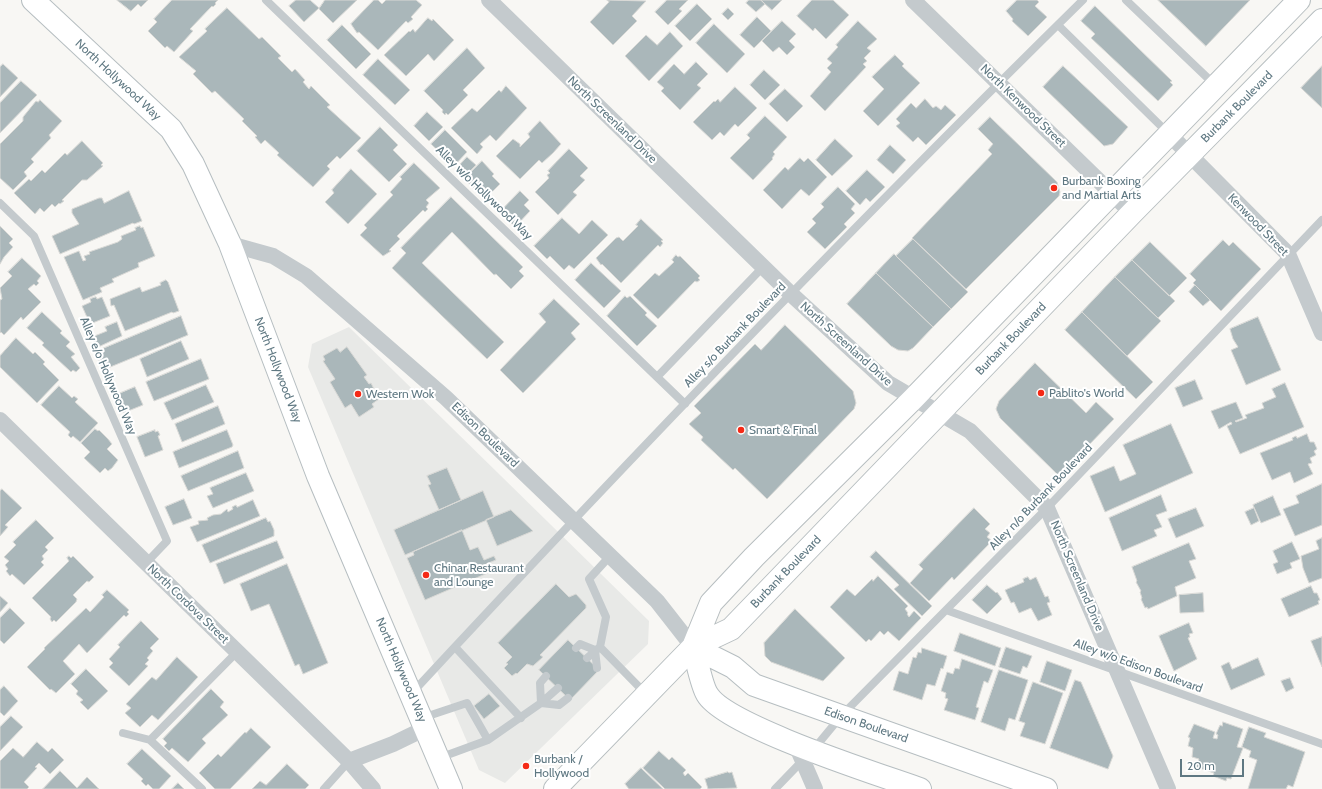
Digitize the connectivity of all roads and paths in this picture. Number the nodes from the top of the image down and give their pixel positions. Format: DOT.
graph roads {
  1 [pos="33,0"];
  2 [pos="266,0"];
  3 [pos="489,0"];
  4 [pos="913,0"];
  5 [pos="1084,0"];
  6 [pos="1126,0"];
  7 [pos="1299,0"];
  8 [pos="1322,20"];
  9 [pos="1058,25"];
  10 [pos="998,83"];
  11 [pos="1216,85"];
  12 [pos="1169,134"];
  13 [pos="1190,155"];
  14 [pos="1112,193"];
  15 [pos="0,203"];
  16 [pos="1132,213"];
  17 [pos="1322,220"];
  18 [pos="230,244"];
  19 [pos="1288,254"];
  20 [pos="763,267"];
  21 [pos="791,294"];
  22 [pos="1322,333"];
  23 [pos="657,377"];
  24 [pos="914,398"];
  25 [pos="685,404"];
  26 [pos="940,413"];
  27 [pos="0,420"];
  28 [pos="1047,508"];
  29 [pos="573,520"];
  30 [pos="610,556"];
  31 [pos="146,563"];
  32 [pos="946,610"];
  33 [pos="455,647"];
  34 [pos="693,647"];
  35 [pos="576,648"];
  36 [pos="598,649"];
  37 [pos="237,652"];
  38 [pos="587,658"];
  39 [pos="597,668"];
  40 [pos="1119,673"];
  41 [pos="546,676"];
  42 [pos="558,688"];
  43 [pos="412,694"];
  44 [pos="647,695"];
  45 [pos="568,698"];
  46 [pos="541,703"];
  47 [pos="842,715"];
  48 [pos="520,718"];
  49 [pos="424,723"];
  50 [pos="122,733"];
  51 [pos="150,740"];
  52 [pos="488,740"];
  53 [pos="1322,744"];
  54 [pos="804,752"];
  55 [pos="438,759"];
  56 [pos="349,761"];
  57 [pos="202,789"];
  58 [pos="324,789"];
  59 [pos="373,789"];
  60 [pos="450,789"];
  61 [pos="555,789"];
  62 [pos="775,789"];
  63 [pos="815,789"];
  64 [pos="920,789"];
  65 [pos="1046,789"];
  66 [pos="1168,789"];
  1 -- 18 [label="main road, North Hollywood Way"];
  2 -- 23 [label="lane, Alley w/o Hollywood Way"];
  3 -- 20 [label="street, North Screenland Drive"];
  4 -- 10 [label="street, North Kenwood Street"];
  5 -- 9 [label="lane, Alley s/o Burbank Boulevard"];
  6 -- 11 [label="lane"];
  7 -- 11 [label="main road, Burbank Boulevard"];
  8 -- 13 [label="main road, Burbank Boulevard"];
  9 -- 10 [label="lane, Alley s/o Burbank Boulevard"];
  9 -- 12 [label="lane"];
  10 -- 14 [label="street, North Kenwood Street"];
  10 -- 21 [label="lane, Alley s/o Burbank Boulevard"];
  11 -- 12 [label="main road, Burbank Boulevard"];
  12 -- 13 [label="street, Kenwood Street"];
  12 -- 14 [label="main road, Burbank Boulevard"];
  13 -- 16 [label="main road, Burbank Boulevard"];
  13 -- 19 [label="street, Kenwood Street"];
  14 -- 16 [label="street, North Kenwood Street"];
  14 -- 24 [label="main road, Burbank Boulevard"];
  15 -- 31 [label="lane, Alley e/o Hollywood Way"];
  16 -- 26 [label="main road, Burbank Boulevard"];
  17 -- 19 [label="lane, Alley n/o Burbank Boulevard"];
  18 -- 29 [label="street, Edison Boulevard"];
  18 -- 43 [label="main road, North Hollywood Way"];
  19 -- 22 [label="street, Kenwood Street"];
  19 -- 28 [label="lane, Alley n/o Burbank Boulevard"];
  20 -- 21 [label="street, North Screenland Drive"];
  20 -- 23 [label="lane"];
  21 -- 24 [label="street, North Screenland Drive"];
  21 -- 25 [label="lane, Alley s/o Burbank Boulevard"];
  23 -- 25 [label="lane, Alley w/o Hollywood Way"];
  24 -- 26 [label="street, North Screenland Drive"];
  24 -- 34 [label="main road, Burbank Boulevard"];
  25 -- 29 [label="lane, Alley s/o Burbank Boulevard"];
  26 -- 28 [label="street, North Screenland Drive"];
  26 -- 34 [label="main road, Burbank Boulevard"];
  27 -- 31 [label="street, North Cordova Street"];
  28 -- 32 [label="lane, Alley n/o Burbank Boulevard"];
  28 -- 40 [label="street, North Screenland Drive"];
  29 -- 30 [label="street, Edison Boulevard"];
  29 -- 33 [label="lane, Alley s/o Burbank Boulevard"];
  30 -- 34 [label="street, Edison Boulevard"];
  30 -- 36 [label="lane"];
  31 -- 37 [label="street, North Cordova Street"];
  32 -- 40 [label="lane, Alley w/o Edison Boulevard"];
  32 -- 47 [label="lane, Alley n/o Burbank Boulevard"];
  33 -- 43 [label="lane, Alley s/o Burbank Boulevard"];
  33 -- 48 [label="lane"];
  34 -- 44 [label="main road, Burbank Boulevard"];
  34 -- 47 [label="main road, Edison Boulevard"];
  34 -- 54 [label="main road, Edison Boulevard"];
  35 -- 36 [label="lane"];
  36 -- 38 [label="lane"];
  36 -- 39 [label="lane"];
  36 -- 44 [label="lane"];
  37 -- 51 [label="lane"];
  37 -- 56 [label="street, North Cordova Street"];
  40 -- 53 [label="lane, Alley w/o Edison Boulevard"];
  40 -- 66 [label="street, North Screenland Drive"];
  41 -- 46 [label="lane"];
  42 -- 46 [label="lane"];
  43 -- 49 [label="main road, North Hollywood Way"];
  44 -- 61 [label="main road, Burbank Boulevard"];
  45 -- 46 [label="lane"];
  46 -- 48 [label="lane"];
  47 -- 54 [label="lane, Alley n/o Burbank Boulevard"];
  47 -- 65 [label="main road, Edison Boulevard"];
  48 -- 52 [label="lane"];
  49 -- 52 [label="lane"];
  49 -- 55 [label="main road, North Hollywood Way"];
  49 -- 56 [label="street"];
  50 -- 51 [label="lane"];
  51 -- 57 [label="lane"];
  52 -- 55 [label="lane"];
  54 -- 62 [label="lane, Alley n/o Burbank Boulevard"];
  54 -- 63 [label="street"];
  54 -- 64 [label="main road, Edison Boulevard"];
  55 -- 60 [label="main road, North Hollywood Way"];
  56 -- 58 [label="lane"];
  56 -- 59 [label="street, North Cordova Street"];
}
